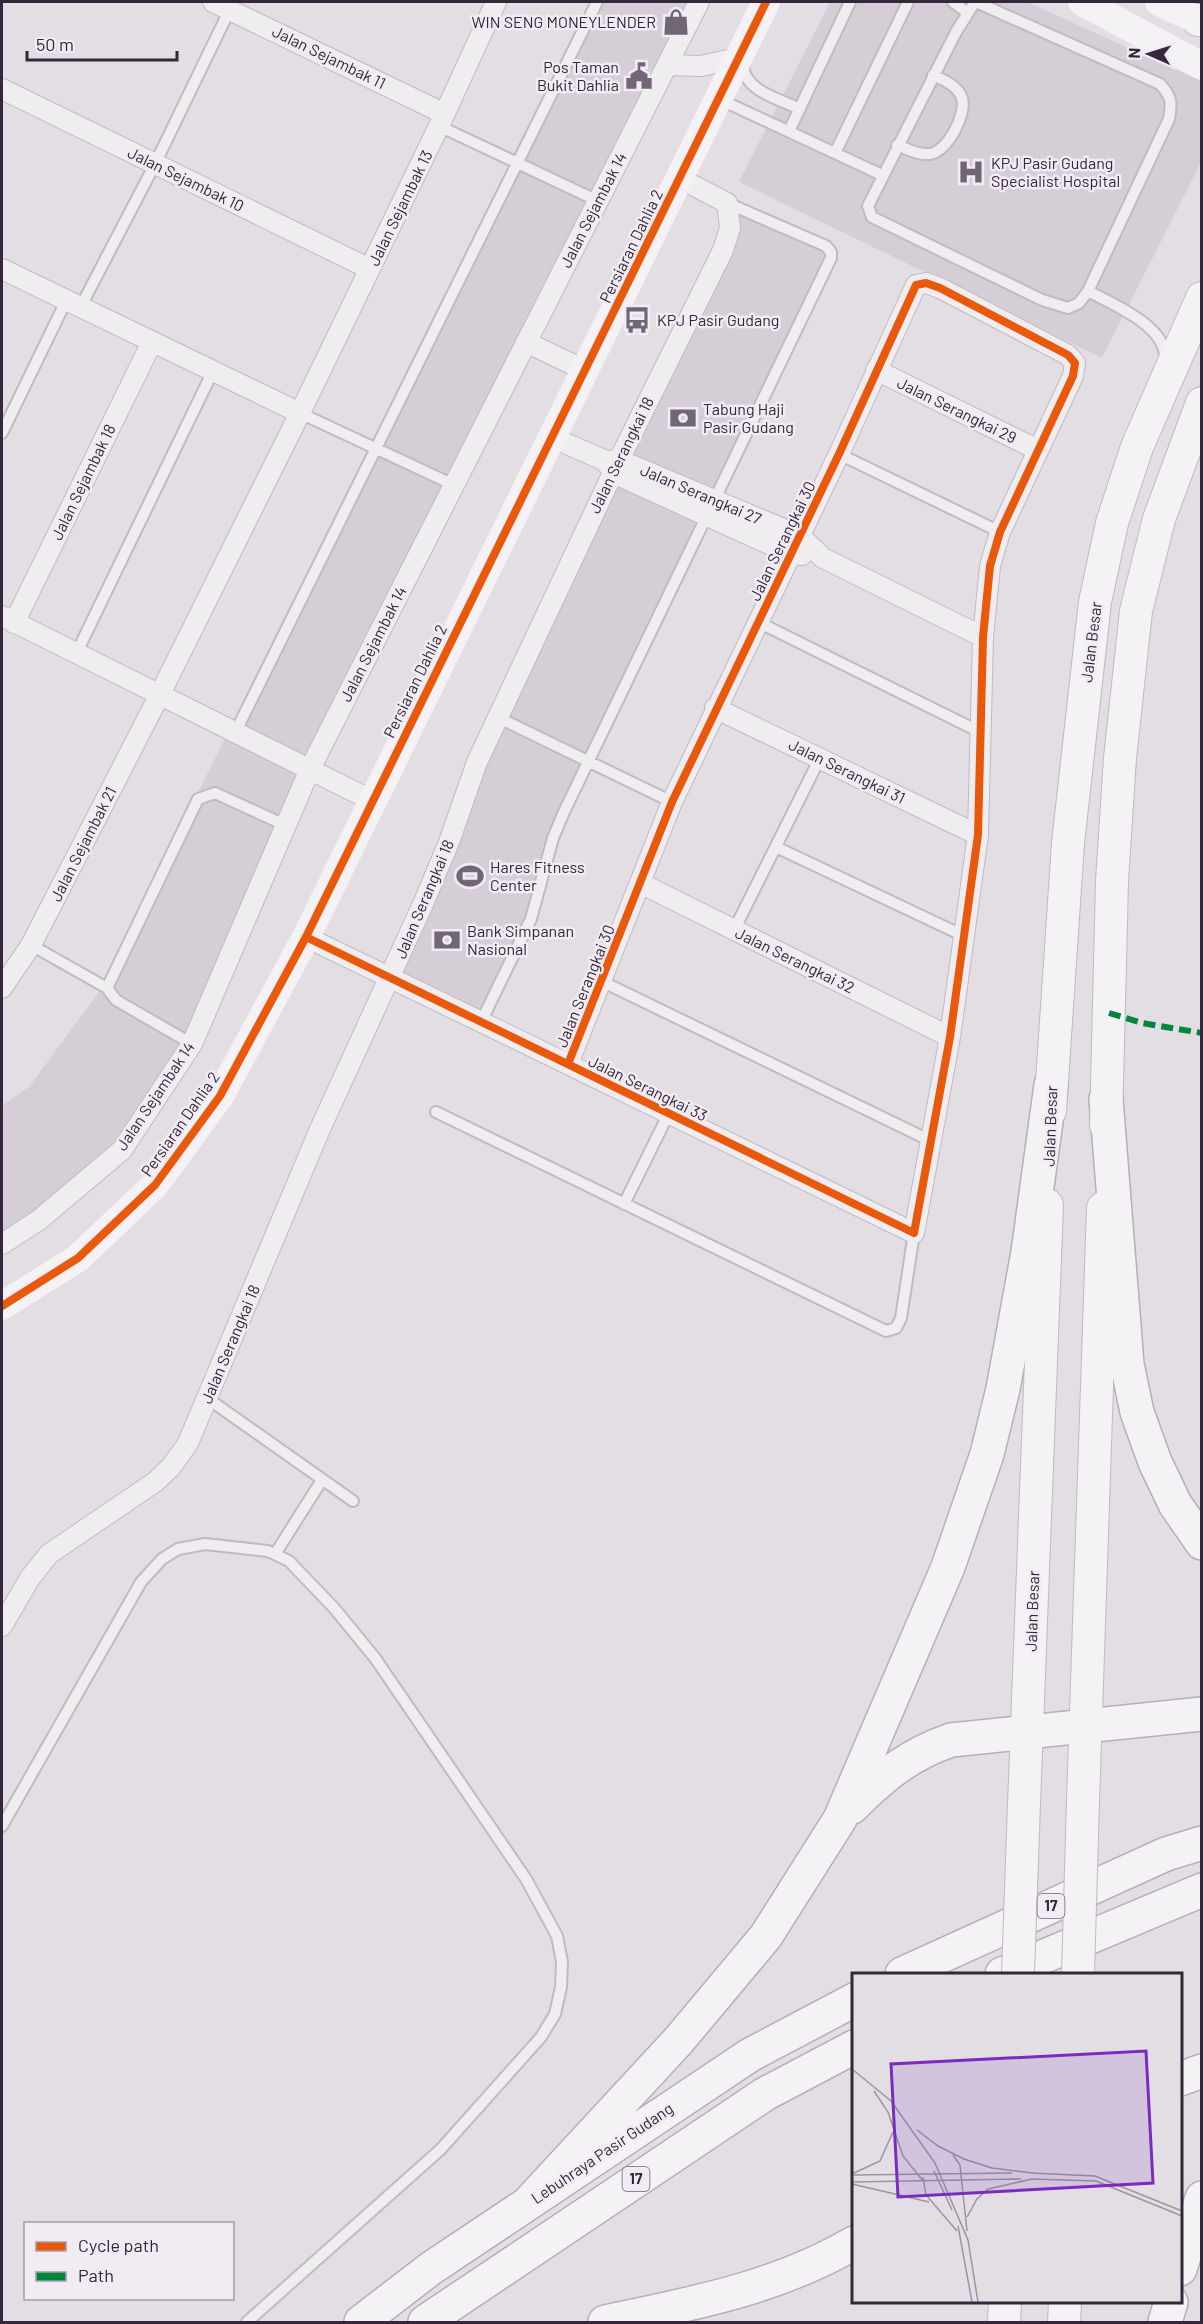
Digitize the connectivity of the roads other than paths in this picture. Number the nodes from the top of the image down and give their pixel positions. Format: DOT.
graph roads {
  1 [pos="496,2"];
  2 [pos="597,2"];
  3 [pos="699,2"];
  4 [pos="766,2"];
  5 [pos="850,2"];
  6 [pos="908,2"];
  7 [pos="953,2"];
  8 [pos="975,2"];
  9 [pos="1082,2"];
  10 [pos="1159,2"];
  11 [pos="225,4"];
  12 [pos="968,13"];
  13 [pos="1200,21"];
  14 [pos="739,54"];
  15 [pos="667,65"];
  16 [pos="1202,66"];
  17 [pos="933,75"];
  18 [pos="2,89"];
  19 [pos="800,109"];
  20 [pos="721,110"];
  21 [pos="442,120"];
  22 [pos="789,131"];
  23 [pos="897,145"];
  24 [pos="835,153"];
  25 [pos="517,163"];
  26 [pos="155,164"];
  27 [pos="882,175"];
  28 [pos="679,178"];
  29 [pos="598,201"];
  30 [pos="727,203"];
  31 [pos="370,269"];
  32 [pos="2,272"];
  33 [pos="1088,291"];
  34 [pos="1202,298"];
  35 [pos="73,305"];
  36 [pos="152,342"];
  37 [pos="526,342"];
  38 [pos="584,370"];
  39 [pos="876,370"];
  40 [pos="213,371"];
  41 [pos="1165,382"];
  42 [pos="1202,403"];
  43 [pos="300,413"];
  44 [pos="2,433"];
  45 [pos="551,437"];
  46 [pos="375,448"];
  47 [pos="1038,450"];
  48 [pos="838,454"];
  49 [pos="612,464"];
  50 [pos="454,485"];
  51 [pos="709,507"];
  52 [pos="1000,532"];
  53 [pos="800,536"];
  54 [pos="791,554"];
  55 [pos="822,558"];
  56 [pos="8,620"];
  57 [pos="758,622"];
  58 [pos="983,637"];
  59 [pos="76,654"];
  60 [pos="159,696"];
  61 [pos="715,708"];
  62 [pos="497,717"];
  63 [pos="980,732"];
  64 [pos="235,733"];
  65 [pos="820,758"];
  66 [pos="588,763"];
  67 [pos="310,769"];
  68 [pos="371,800"];
  69 [pos="672,802"];
  70 [pos="287,826"];
  71 [pos="978,835"];
  72 [pos="776,846"];
  73 [pos="640,883"];
  74 [pos="734,930"];
  75 [pos="964,936"];
  76 [pos="306,937"];
  77 [pos="31,945"];
  78 [pos="390,977"];
  79 [pos="601,981"];
  80 [pos="2,988"];
  81 [pos="107,988"];
  82 [pos="481,1022"];
  83 [pos="950,1037"];
  84 [pos="192,1044"];
  85 [pos="568,1064"];
  86 [pos="1051,1085"];
  87 [pos="1106,1099"];
  88 [pos="436,1112"];
  89 [pos="669,1113"];
  90 [pos="931,1141"];
  91 [pos="624,1204"];
  92 [pos="914,1233"];
  93 [pos="2,1244"];
  94 [pos="2,1306"];
  95 [pos="207,1398"];
  96 [pos="322,1480"];
  97 [pos="353,1501"];
  98 [pos="1202,1543"];
  99 [pos="275,1554"];
  100 [pos="2,1626"];
  101 [pos="1202,1714"];
  102 [pos="1087,1725"];
  103 [pos="1028,1731"];
  104 [pos="840,1819"];
  105 [pos="2,1826"];
  106 [pos="1202,1844"];
  107 [pos="1202,1890"];
  108 [pos="904,1973"];
  109 [pos="1004,1973"];
  110 [pos="1018,1973"];
  111 [pos="1078,1973"];
  112 [pos="852,2001"];
  113 [pos="852,2048"];
  114 [pos="1202,2071"];
  115 [pos="1182,2078"];
  116 [pos="1202,2198"];
  117 [pos="531,2200"];
  118 [pos="852,2244"];
  119 [pos="1182,2263"];
  120 [pos="1005,2303"];
  121 [pos="1065,2303"];
  122 [pos="1170,2303"];
  123 [pos="247,2322"];
  124 [pos="361,2322"];
  125 [pos="425,2322"];
  126 [pos="605,2322"];
  127 [pos="1004,2322"];
  128 [pos="1064,2322"];
  129 [pos="1165,2322"];
  1 -- 21 [label="street, Jalan Sejambak 13"];
  2 -- 25 [label="lane"];
  3 -- 15 [label="street, Jalan Sejambak 14"];
  4 -- 14 [label="street, Persiaran Dahlia 2"];
  5 -- 19 [label="lane"];
  6 -- 24 [label="lane"];
  7 -- 12 [label="lane"];
  8 -- 12 [label="lane"];
  8 -- 33 [label="lane"];
  9 -- 16 [label="street"];
  10 -- 13 [label="street"];
  11 -- 21 [label="street, Jalan Sejambak 11"];
  11 -- 26 [label="lane"];
  12 -- 17 [label="lane"];
  14 -- 15 [label="street"];
  14 -- 19 [label="lane"];
  14 -- 20 [label="street, Persiaran Dahlia 2"];
  15 -- 29 [label="street, Jalan Sejambak 14"];
  17 -- 23 [label="lane"];
  17 -- 23 [label="lane"];
  18 -- 26 [label="street, Jalan Sejambak 10"];
  19 -- 22 [label="lane"];
  20 -- 22 [label="lane"];
  20 -- 28 [label="street, Persiaran Dahlia 2"];
  21 -- 25 [label="lane"];
  21 -- 31 [label="street, Jalan Sejambak 13"];
  22 -- 24 [label="lane"];
  23 -- 27 [label="lane"];
  24 -- 27 [label="lane"];
  25 -- 29 [label="lane"];
  25 -- 46 [label="lane"];
  26 -- 31 [label="street, Jalan Sejambak 10"];
  26 -- 35 [label="lane"];
  27 -- 33 [label="lane"];
  28 -- 30 [label="street"];
  28 -- 38 [label="street, Persiaran Dahlia 2"];
  29 -- 37 [label="street, Jalan Sejambak 14"];
  30 -- 49 [label="street, Jalan Serangkai 18"];
  30 -- 51 [label="lane"];
  31 -- 43 [label="street, Jalan Sejambak 13"];
  32 -- 35 [label="street"];
  33 -- 41 [label="lane"];
  34 -- 41 [label="main road, Jalan Besar"];
  35 -- 36 [label="street"];
  35 -- 44 [label="lane"];
  36 -- 40 [label="street"];
  36 -- 56 [label="street, Jalan Sejambak 18"];
  37 -- 38 [label="street"];
  37 -- 50 [label="street, Jalan Sejambak 14"];
  38 -- 45 [label="street, Persiaran Dahlia 2"];
  39 -- 47 [label="street, Jalan Serangkai 29"];
  39 -- 47 [label="street, Jalan Serangkai 30"];
  39 -- 48 [label="street, Jalan Serangkai 30"];
  40 -- 43 [label="street"];
  40 -- 59 [label="lane"];
  41 -- 86 [label="main road, Jalan Besar"];
  42 -- 87 [label="main road"];
  43 -- 46 [label="lane"];
  43 -- 60 [label="street, Jalan Sejambak 13"];
  45 -- 49 [label="street, Jalan Serangkai 27"];
  45 -- 68 [label="street, Persiaran Dahlia 2"];
  46 -- 50 [label="lane"];
  46 -- 64 [label="lane"];
  47 -- 52 [label="street"];
  48 -- 52 [label="lane"];
  48 -- 53 [label="street, Jalan Serangkai 30"];
  49 -- 51 [label="street, Jalan Serangkai 27"];
  49 -- 62 [label="street, Jalan Serangkai 18"];
  50 -- 67 [label="street, Jalan Sejambak 14"];
  51 -- 53 [label="street, Jalan Serangkai 27"];
  51 -- 54 [label="street, Jalan Serangkai 27"];
  51 -- 66 [label="lane"];
  52 -- 58 [label="street"];
  53 -- 54 [label="street, Jalan Serangkai 30"];
  53 -- 55 [label="street, Jalan Serangkai 27"];
  54 -- 55 [label="street, Jalan Serangkai 27"];
  54 -- 57 [label="street, Jalan Serangkai 30"];
  55 -- 58 [label="street, Jalan Serangkai 27"];
  56 -- 59 [label="street"];
  57 -- 61 [label="street, Jalan Serangkai 30"];
  57 -- 63 [label="lane"];
  58 -- 63 [label="street"];
  59 -- 60 [label="street"];
  60 -- 64 [label="street"];
  60 -- 77 [label="street, Jalan Sejambak 21"];
  61 -- 65 [label="street, Jalan Serangkai 31"];
  61 -- 69 [label="street, Jalan Serangkai 30"];
  62 -- 66 [label="lane"];
  62 -- 78 [label="street, Jalan Serangkai 18"];
  63 -- 71 [label="street"];
  64 -- 67 [label="street"];
  65 -- 71 [label="street, Jalan Serangkai 31"];
  65 -- 72 [label="lane"];
  66 -- 69 [label="lane"];
  66 -- 82 [label="lane"];
  67 -- 68 [label="street"];
  67 -- 70 [label="street, Jalan Sejambak 14"];
  68 -- 76 [label="street, Persiaran Dahlia 2"];
  69 -- 73 [label="street, Jalan Serangkai 30"];
  70 -- 81 [label="lane"];
  70 -- 84 [label="street, Jalan Sejambak 14"];
  71 -- 75 [label="street"];
  72 -- 74 [label="lane"];
  72 -- 75 [label="lane"];
  73 -- 74 [label="street, Jalan Serangkai 32"];
  73 -- 79 [label="street, Jalan Serangkai 30"];
  74 -- 83 [label="street, Jalan Serangkai 32"];
  75 -- 83 [label="street"];
  76 -- 78 [label="street, Jalan Serangkai 33"];
  76 -- 94 [label="street, Persiaran Dahlia 2"];
  77 -- 80 [label="street, Jalan Sejambak 21"];
  77 -- 81 [label="lane"];
  78 -- 82 [label="street, Jalan Serangkai 33"];
  78 -- 95 [label="street, Jalan Serangkai 18"];
  79 -- 85 [label="street, Jalan Serangkai 30"];
  79 -- 90 [label="lane"];
  81 -- 84 [label="lane"];
  82 -- 85 [label="street, Jalan Serangkai 33"];
  83 -- 90 [label="street"];
  84 -- 93 [label="street, Jalan Sejambak 14"];
  85 -- 89 [label="street, Jalan Serangkai 33"];
  86 -- 103 [label="main road, Jalan Besar"];
  86 -- 104 [label="highway"];
  87 -- 98 [label="highway"];
  87 -- 102 [label="main road"];
  88 -- 91 [label="lane"];
  89 -- 91 [label="lane"];
  89 -- 92 [label="street, Jalan Serangkai 33"];
  90 -- 92 [label="street"];
  91 -- 92 [label="lane"];
  95 -- 96 [label="lane"];
  95 -- 100 [label="street, Jalan Serangkai 18"];
  96 -- 97 [label="lane"];
  96 -- 99 [label="lane"];
  99 -- 105 [label="lane"];
  99 -- 123 [label="lane"];
  101 -- 102 [label="highway"];
  102 -- 103 [label="highway"];
  102 -- 111 [label="main road, bridge"];
  103 -- 104 [label="highway"];
  103 -- 110 [label="main road, Jalan Besar, bridge"];
  104 -- 117 [label="highway"];
  106 -- 108 [label="highway, 17"];
  107 -- 109 [label="highway"];
  112 -- 117 [label="highway, Lebuhraya Pasir Gudang / 17"];
  113 -- 125 [label="highway, 17"];
  114 -- 115 [label="highway"];
  116 -- 119 [label="highway"];
  117 -- 124 [label="highway, Lebuhraya Pasir Gudang / 17"];
  118 -- 126 [label="highway"];
  120 -- 127 [label="main road"];
  121 -- 128 [label="main road"];
  122 -- 129 [label="highway"];
}
